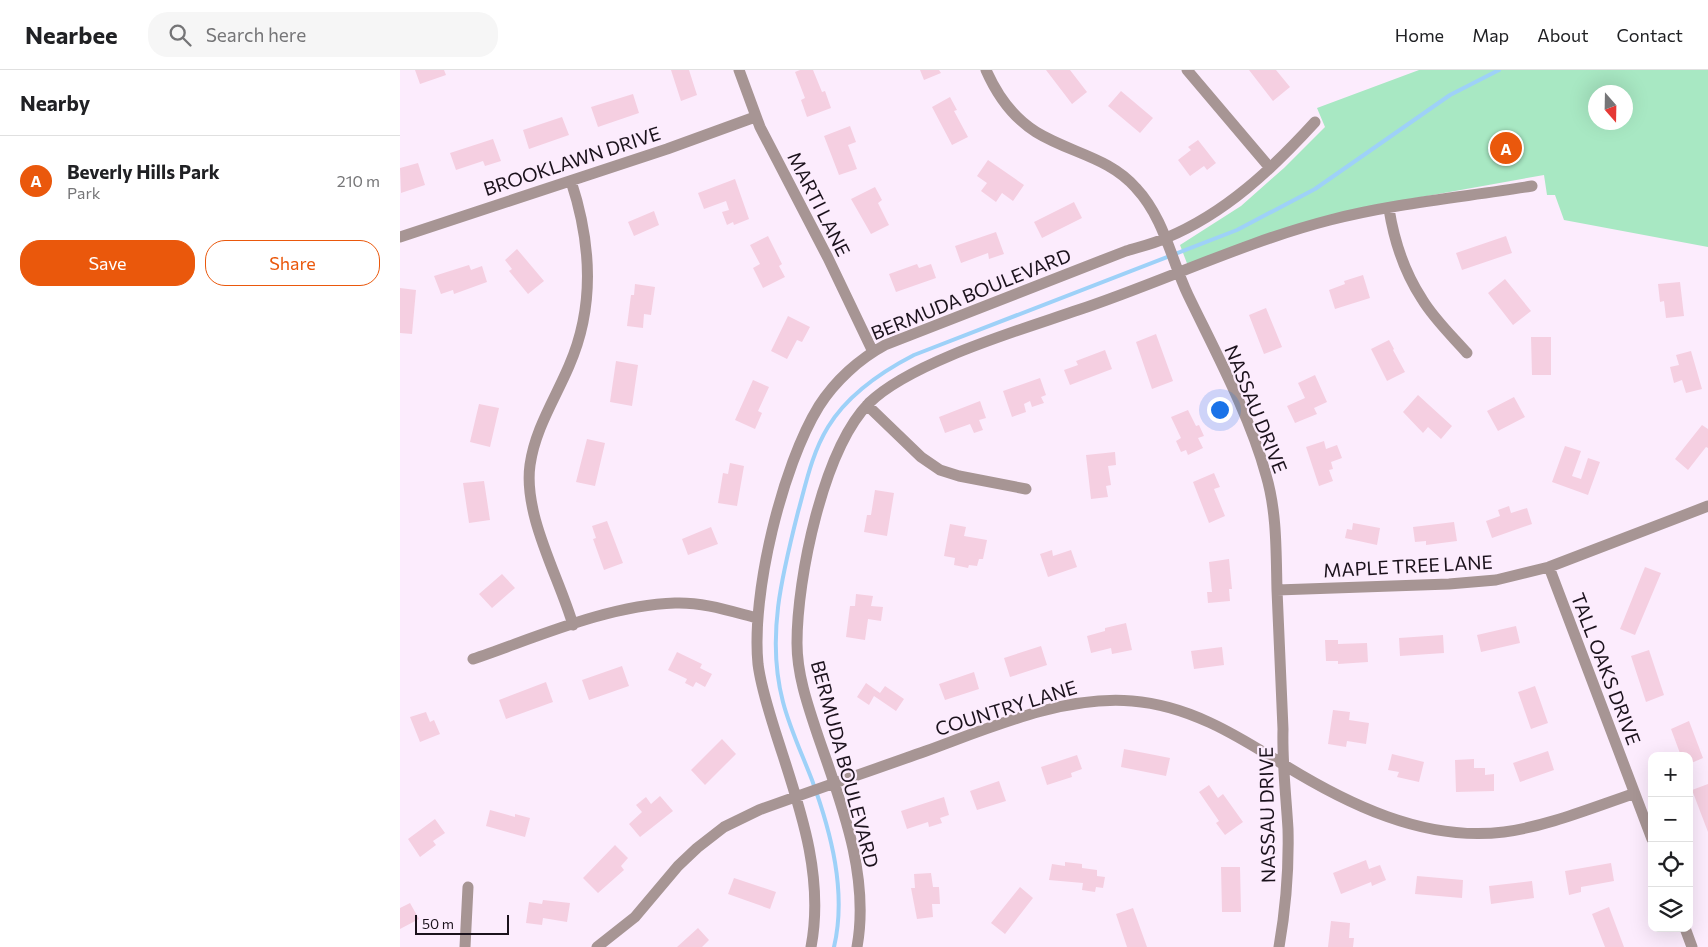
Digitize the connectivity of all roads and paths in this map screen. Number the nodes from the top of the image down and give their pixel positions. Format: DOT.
graph roads {
  1 [pos="739,70"];
  2 [pos="986,70"];
  3 [pos="1187,70"];
  4 [pos="755,116"];
  5 [pos="1315,122"];
  6 [pos="1270,168"];
  7 [pos="571,181"];
  8 [pos="1532,186"];
  9 [pos="1388,209"];
  10 [pos="400,237"];
  11 [pos="1166,238"];
  12 [pos="1178,269"];
  13 [pos="873,352"];
  14 [pos="1467,353"];
  15 [pos="867,405"];
  16 [pos="1026,489"];
  17 [pos="1708,506"];
  18 [pos="1549,567"];
  19 [pos="1277,590"];
  20 [pos="757,618"];
  21 [pos="573,625"];
  22 [pos="472,659"];
  23 [pos="1282,764"];
  24 [pos="834,784"];
  25 [pos="801,794"];
  26 [pos="1633,794"];
  27 [pos="1648,830"];
  28 [pos="468,886"];
  29 [pos="1686,932"];
  30 [pos="465,947"];
  31 [pos="597,947"];
  32 [pos="811,947"];
  33 [pos="857,947"];
  34 [pos="1279,947"];
  35 [pos="1692,947"];
  1 -- 4 [label="street, MARTI LANE"];
  2 -- 11 [label="street, NASSAU DRIVE"];
  3 -- 6 [label="street"];
  4 -- 7 [label="street, BROOKLAWN DRIVE"];
  4 -- 13 [label="street, MARTI LANE"];
  5 -- 6 [label="street, BERMUDA BOULEVARD"];
  6 -- 11 [label="street, BERMUDA BOULEVARD"];
  7 -- 10 [label="street, BROOKLAWN DRIVE"];
  7 -- 21 [label="street"];
  8 -- 9 [label="street, BERMUDA BOULEVARD"];
  9 -- 12 [label="street, BERMUDA BOULEVARD"];
  9 -- 14 [label="street"];
  11 -- 12 [label="street, NASSAU DRIVE"];
  11 -- 13 [label="street, BERMUDA BOULEVARD"];
  12 -- 15 [label="street, BERMUDA BOULEVARD"];
  12 -- 19 [label="street, NASSAU DRIVE"];
  13 -- 20 [label="street, BERMUDA BOULEVARD"];
  15 -- 16 [label="street"];
  15 -- 24 [label="street, BERMUDA BOULEVARD"];
  17 -- 18 [label="street, MAPLE TREE LANE"];
  18 -- 19 [label="street, MAPLE TREE LANE"];
  18 -- 26 [label="street, TALL OAKS DRIVE"];
  19 -- 23 [label="street, NASSAU DRIVE"];
  20 -- 21 [label="street"];
  20 -- 25 [label="street, BERMUDA BOULEVARD"];
  21 -- 22 [label="street"];
  23 -- 24 [label="street, COUNTRY LANE"];
  23 -- 26 [label="street, COUNTRY LANE"];
  23 -- 34 [label="street, NASSAU DRIVE"];
  24 -- 25 [label="street, COUNTRY LANE"];
  24 -- 33 [label="street, BERMUDA BOULEVARD"];
  25 -- 31 [label="street, COUNTRY LANE"];
  25 -- 32 [label="street, BERMUDA BOULEVARD"];
  26 -- 27 [label="street, TALL OAKS DRIVE"];
  28 -- 30 [label="street"];
  29 -- 35 [label="street"];
}
